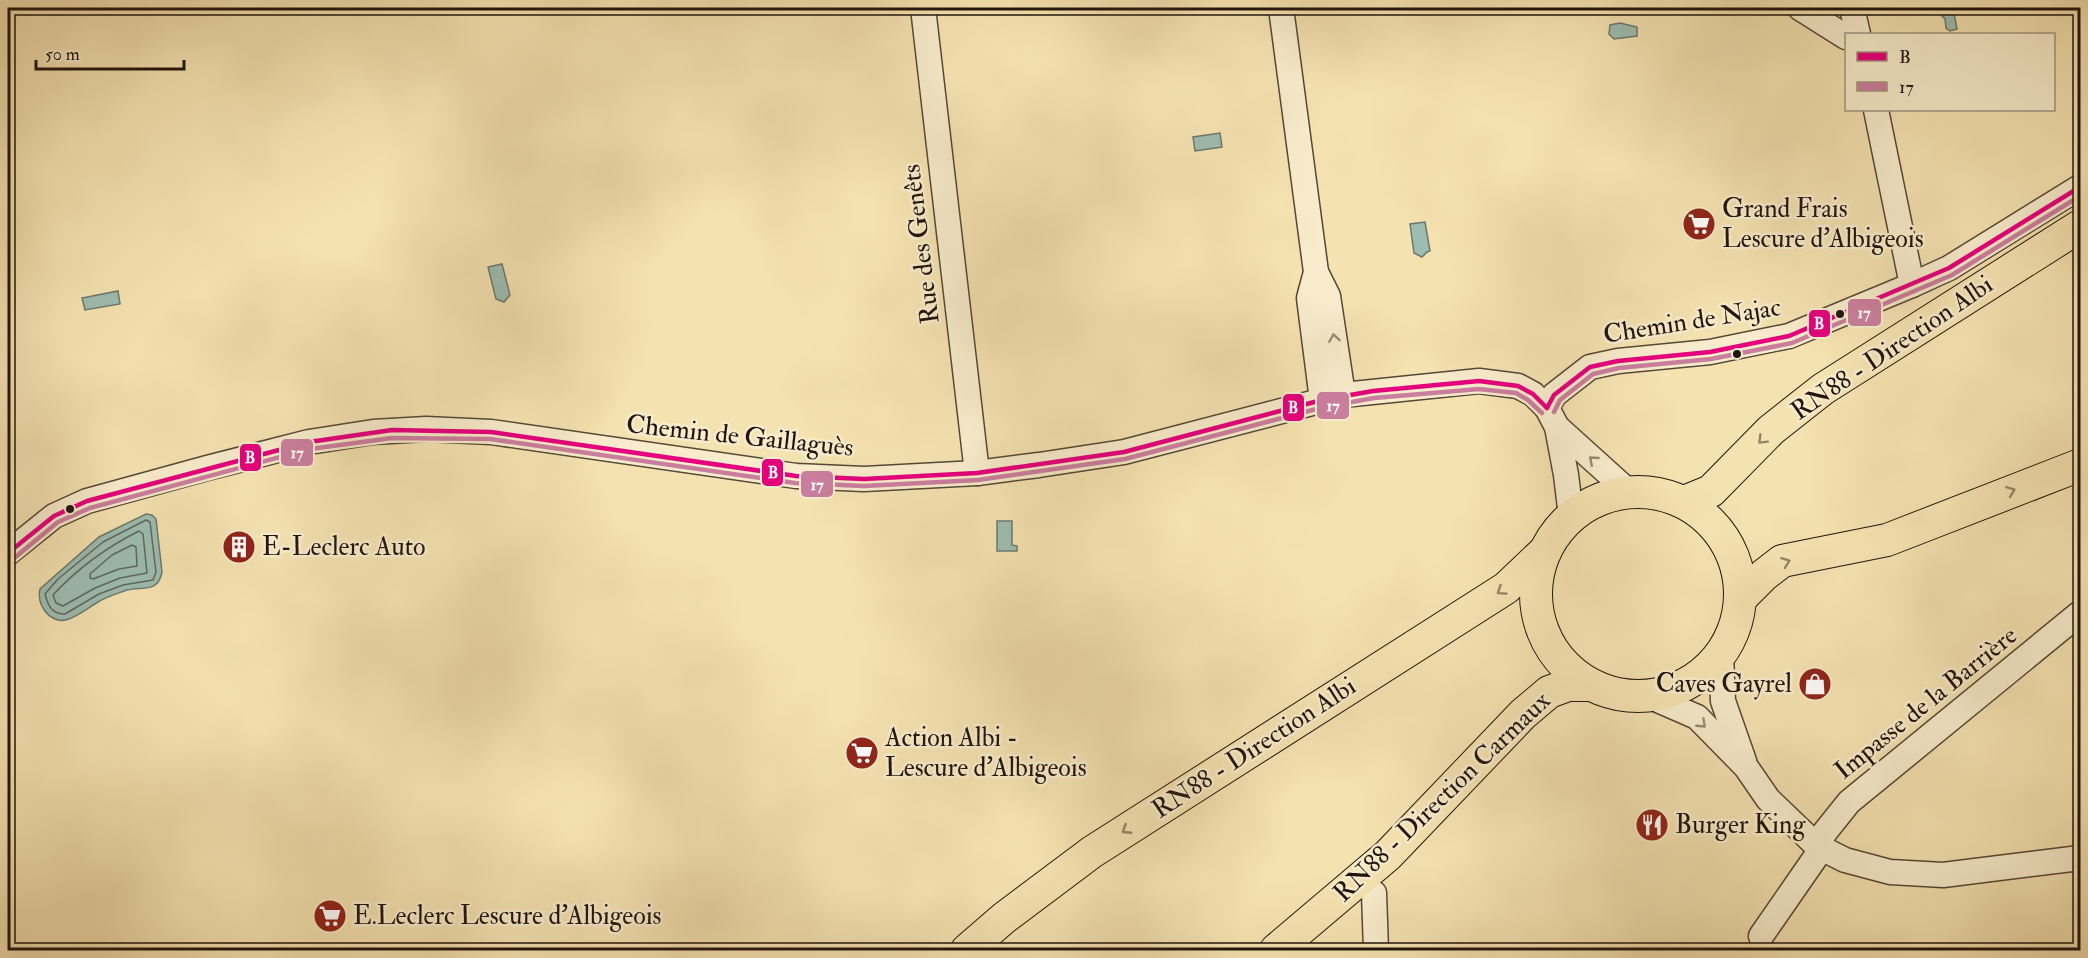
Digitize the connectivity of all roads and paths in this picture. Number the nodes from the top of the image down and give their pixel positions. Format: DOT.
graph roads {
  1 [pos="923,8"];
  2 [pos="1281,8"];
  3 [pos="1800,8"];
  4 [pos="1852,8"];
  5 [pos="1858,33"];
  6 [pos="1845,36"];
  7 [pos="1876,111"];
  8 [pos="2080,187"];
  9 [pos="2080,226"];
  10 [pos="1912,285"];
  11 [pos="1332,398"];
  12 [pos="1552,418"];
  13 [pos="2080,465"];
  14 [pos="977,473"];
  15 [pos="1629,492"];
  16 [pos="1684,502"];
  17 [pos="1571,516"];
  18 [pos="1544,552"];
  19 [pos="8,553"];
  20 [pos="1741,598"];
  21 [pos="2080,613"];
  22 [pos="1721,655"];
  23 [pos="1588,685"];
  24 [pos="1651,696"];
  25 [pos="1506,732"];
  26 [pos="1746,767"];
  27 [pos="1819,847"];
  28 [pos="2080,858"];
  29 [pos="1374,893"];
  30 [pos="1761,936"];
  31 [pos="1374,950"];
  32 [pos="967,951"];
  33 [pos="1276,951"];
  34 [pos="1309,951"];
  1 -- 14 [label="street, Rue des Genêts"];
  2 -- 11 [label="street"];
  3 -- 6 [label="street"];
  4 -- 5 [label="street"];
  7 -- 10 [label="street"];
  8 -- 10 [label="street, Chemin de Najac"];
  9 -- 16 [label="main road, RN88 - Direction Albi, one-way"];
  10 -- 12 [label="street, Chemin de Najac"];
  11 -- 12 [label="street, Chemin de Gaillaguès"];
  11 -- 14 [label="street, Chemin de Gaillaguès"];
  15 -- 12 [label="street, Chemin de Gaillaguès, one-way"];
  12 -- 17 [label="street"];
  20 -- 13 [label="main road, one-way"];
  14 -- 19 [label="street, Chemin de Gaillaguès"];
  15 -- 16 [label="main road"];
  15 -- 17 [label="main road"];
  16 -- 20 [label="main road"];
  17 -- 18 [label="main road"];
  18 -- 23 [label="main road"];
  18 -- 32 [label="main road, RN88 - Direction Albi, one-way"];
  20 -- 22 [label="main road"];
  21 -- 27 [label="street, Impasse de la Barrière"];
  22 -- 24 [label="main road"];
  22 -- 26 [label="street"];
  23 -- 24 [label="main road"];
  23 -- 25 [label="main road, RN88 - Direction Carmaux"];
  24 -- 26 [label="street, one-way"];
  25 -- 29 [label="main road"];
  25 -- 33 [label="main road, RN88 - Direction Carmaux"];
  26 -- 27 [label="street"];
  27 -- 28 [label="street"];
  27 -- 30 [label="street, Impasse de la Barrière"];
  29 -- 31 [label="street"];
  29 -- 34 [label="main road"];
}
